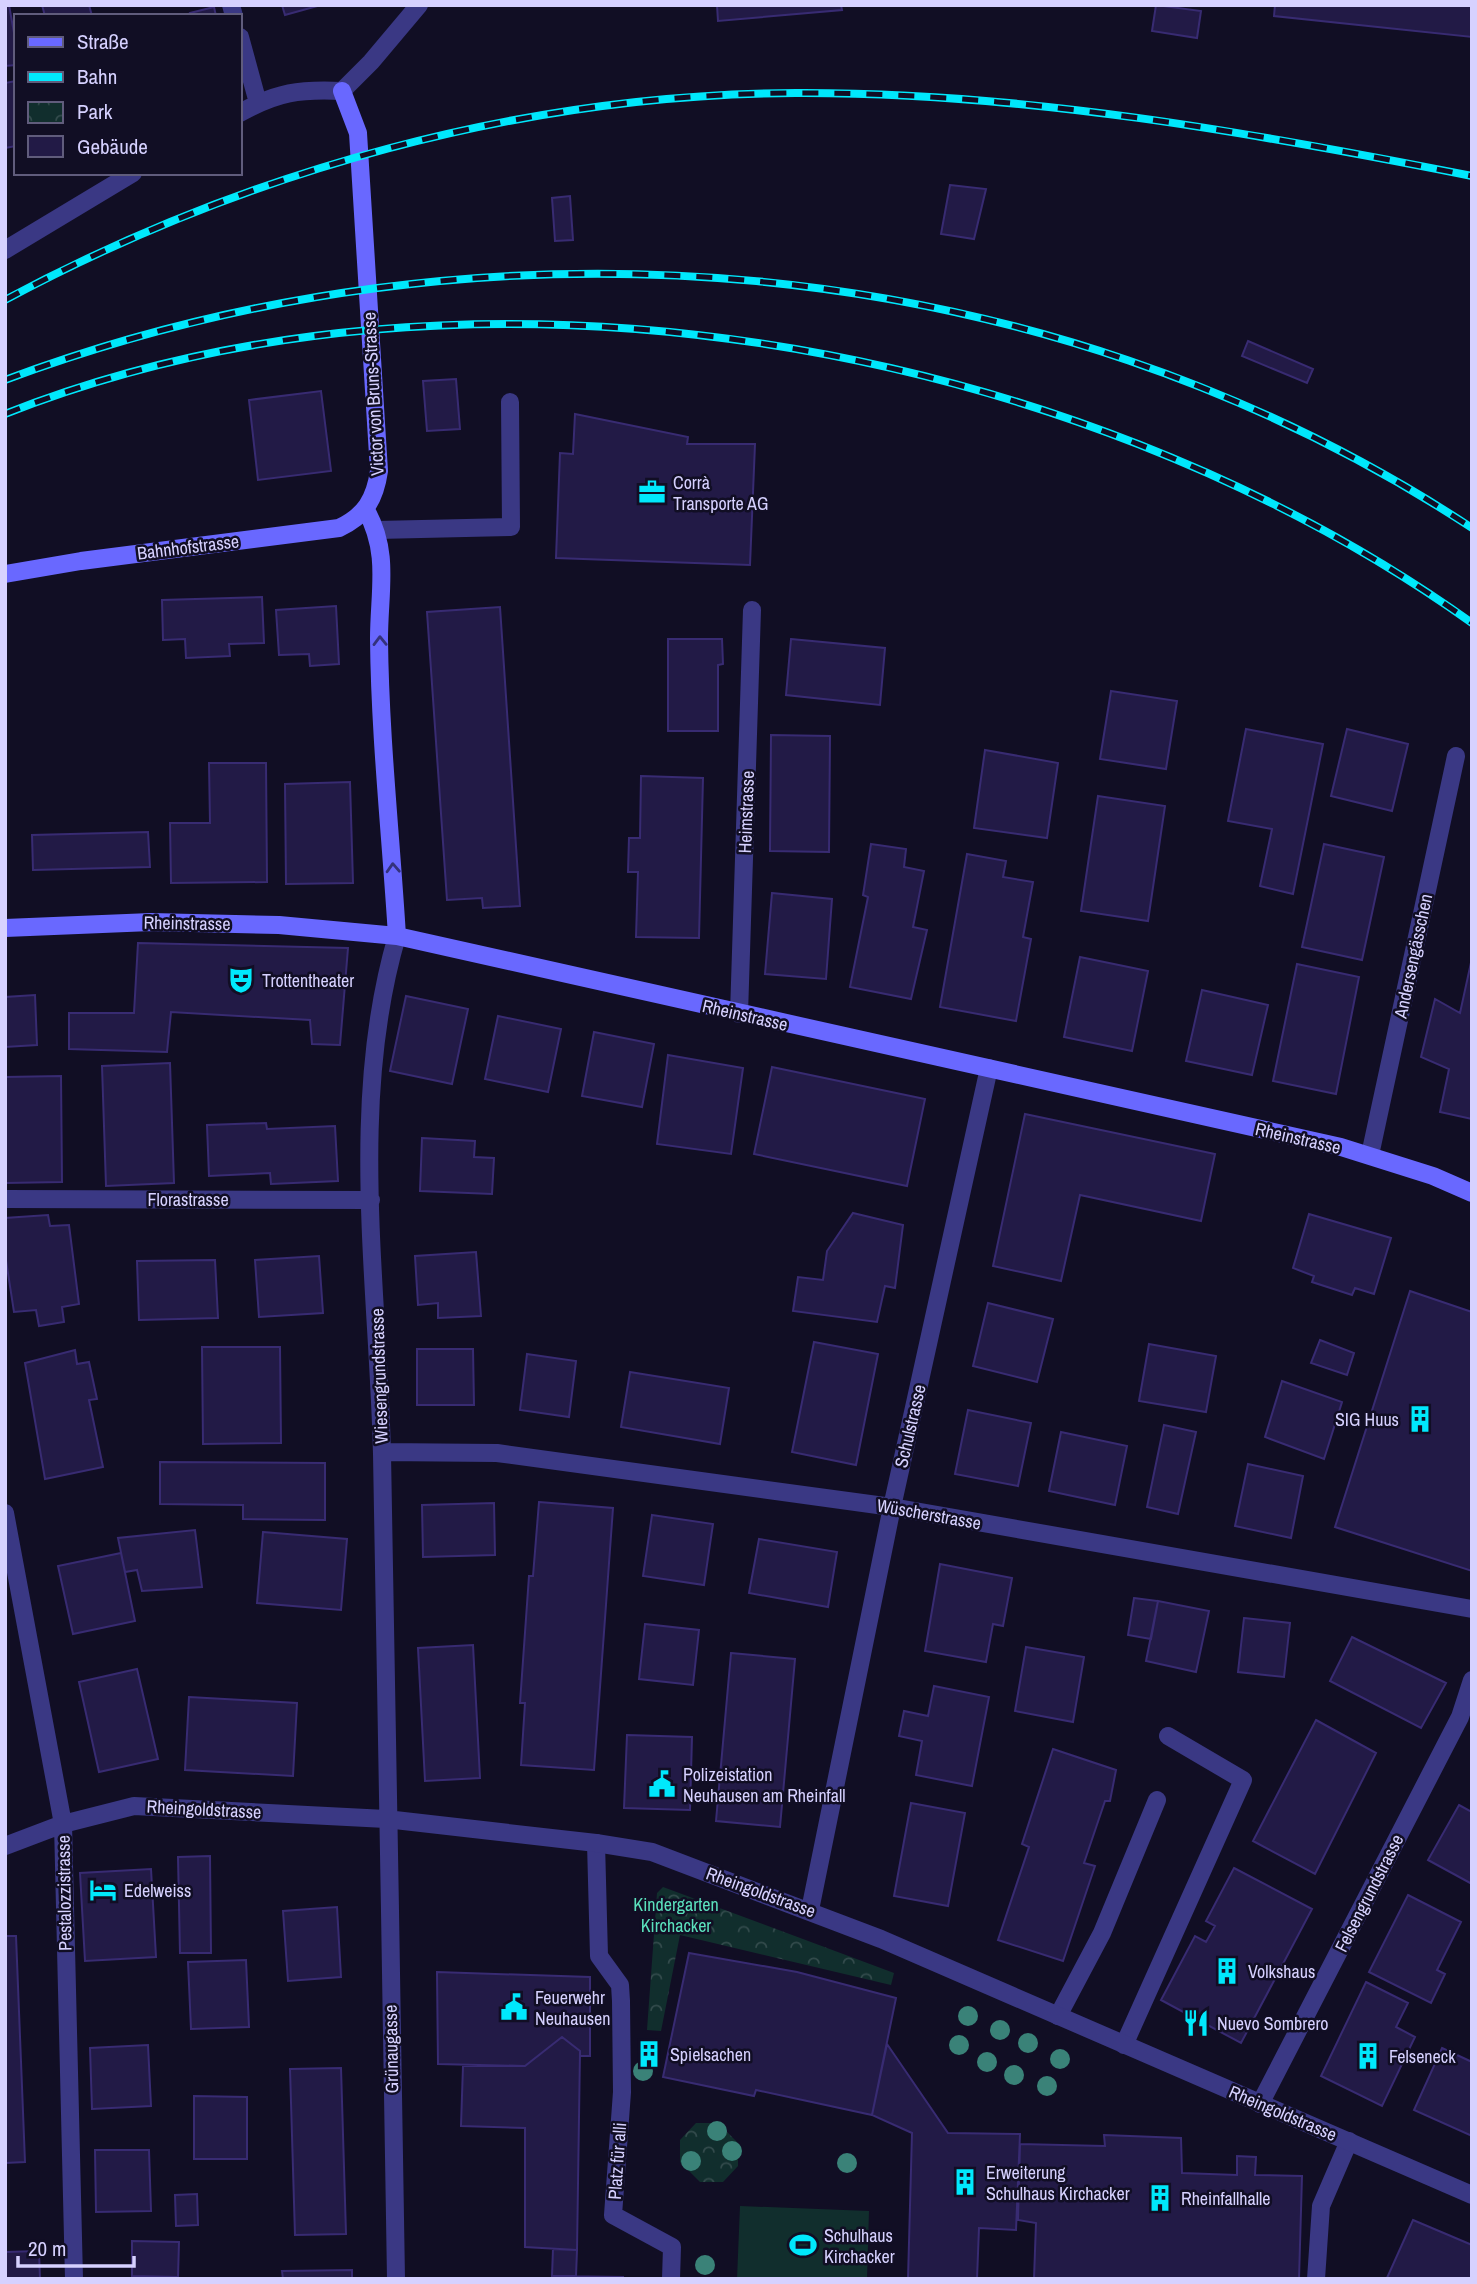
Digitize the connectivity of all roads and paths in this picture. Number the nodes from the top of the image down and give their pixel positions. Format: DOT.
graph roads {
  1 [pos="419,5"];
  2 [pos="242,44"];
  3 [pos="342,90"];
  4 [pos="258,103"];
  5 [pos="242,112"];
  6 [pos="130,175"];
  7 [pos="5,250"];
  8 [pos="510,402"];
  9 [pos="366,510"];
  10 [pos="377,530"];
  11 [pos="5,574"];
  12 [pos="752,610"];
  13 [pos="1456,756"];
  14 [pos="5,928"];
  15 [pos="397,936"];
  16 [pos="739,1014"];
  17 [pos="989,1068"];
  18 [pos="1370,1155"];
  19 [pos="1472,1193"];
  20 [pos="5,1199"];
  21 [pos="371,1200"];
  22 [pos="382,1452"];
  23 [pos="892,1507"];
  24 [pos="5,1513"];
  25 [pos="1472,1609"];
  26 [pos="1472,1679"];
  27 [pos="1168,1737"];
  28 [pos="1157,1800"];
  29 [pos="386,1819"];
  30 [pos="62,1824"];
  31 [pos="596,1843"];
  32 [pos="5,1846"];
  33 [pos="810,1910"];
  34 [pos="1058,2016"];
  35 [pos="1124,2045"];
  36 [pos="1260,2104"];
  37 [pos="1349,2141"];
  38 [pos="1472,2195"];
  39 [pos="74,2279"];
  40 [pos="396,2279"];
  41 [pos="671,2279"];
  42 [pos="1316,2279"];
  1 -- 3 [label="street"];
  2 -- 4 [label="street"];
  3 -- 4 [label="street"];
  3 -- 9 [label="street, Victor von Bruns-Strasse"];
  4 -- 5 [label="street"];
  6 -- 7 [label="street"];
  8 -- 10 [label="street"];
  9 -- 10 [label="street"];
  9 -- 11 [label="street, Bahnhofstrasse"];
  15 -- 10 [label="street, one-way"];
  12 -- 16 [label="street, Heimstrasse"];
  13 -- 18 [label="street, Andersengässchen"];
  14 -- 15 [label="street, Rheinstrasse"];
  15 -- 16 [label="street, Rheinstrasse"];
  15 -- 21 [label="street, Wiesengrundstrasse"];
  16 -- 17 [label="street, Rheinstrasse"];
  17 -- 18 [label="street, Rheinstrasse"];
  17 -- 23 [label="street, Schulstrasse"];
  18 -- 19 [label="street, Rheinstrasse"];
  20 -- 21 [label="street, Florastrasse"];
  21 -- 22 [label="street, Wiesengrundstrasse"];
  22 -- 23 [label="street, Wüscherstrasse"];
  22 -- 29 [label="street, Wiesengrundstrasse"];
  23 -- 25 [label="street, Wüscherstrasse"];
  23 -- 33 [label="street, Schulstrasse"];
  24 -- 30 [label="street, Pestalozzistrasse"];
  26 -- 36 [label="street, Felsengrundstrasse"];
  27 -- 35 [label="street"];
  28 -- 34 [label="street"];
  29 -- 30 [label="street, Rheingoldstrasse"];
  29 -- 31 [label="street, Rheingoldstrasse"];
  29 -- 40 [label="street, Grünaugasse"];
  30 -- 32 [label="street, Rheingoldstrasse"];
  30 -- 39 [label="street, Pestalozzistrasse"];
  31 -- 33 [label="street, Rheingoldstrasse"];
  31 -- 41 [label="street, Platz für alli"];
  33 -- 34 [label="street, Rheingoldstrasse"];
  34 -- 35 [label="street, Rheingoldstrasse"];
  35 -- 36 [label="street, Rheingoldstrasse"];
  36 -- 37 [label="street, Rheingoldstrasse"];
  37 -- 38 [label="street, Rheingoldstrasse"];
  37 -- 42 [label="street"];
}
